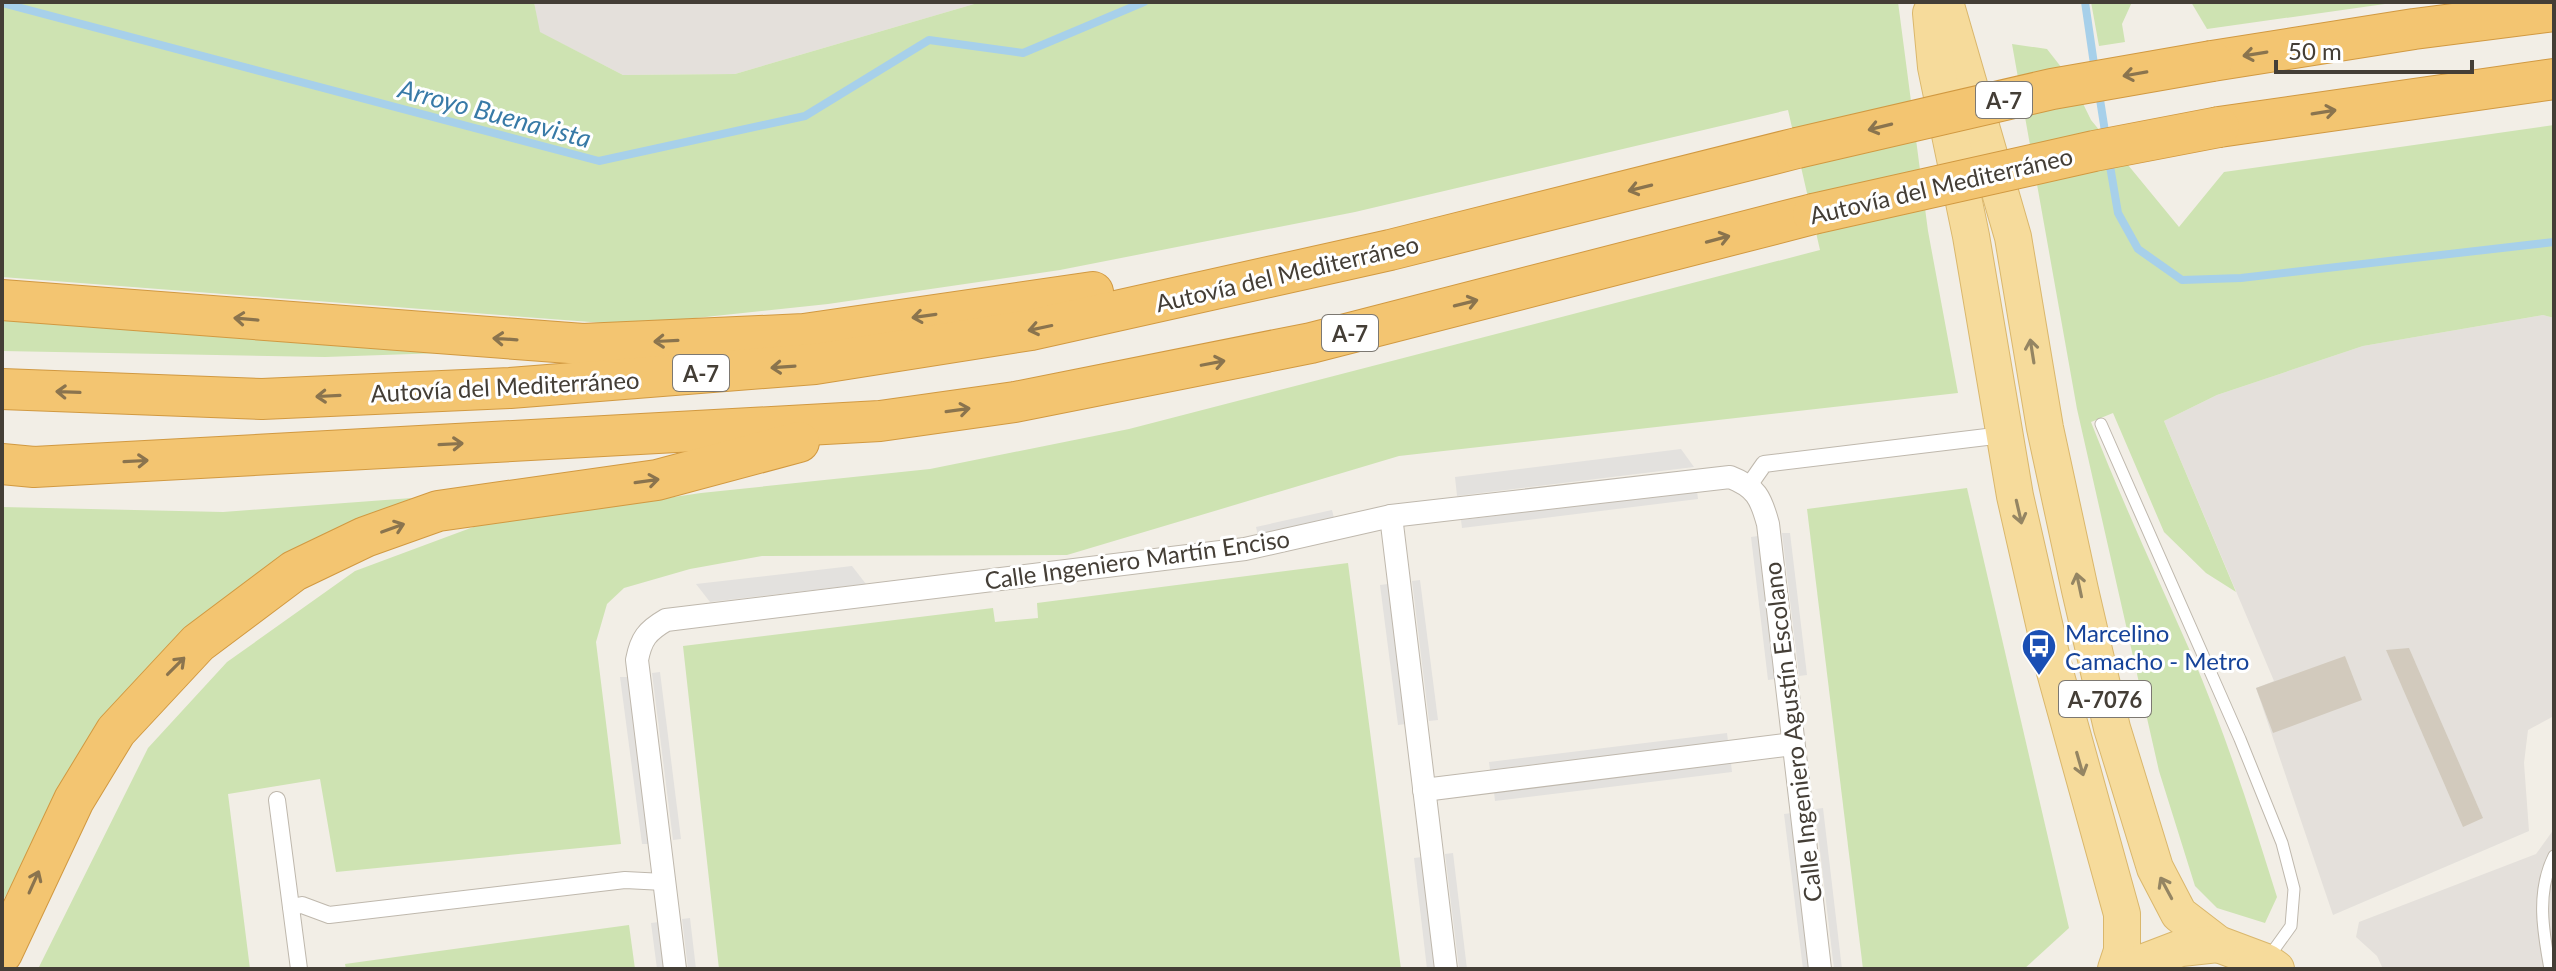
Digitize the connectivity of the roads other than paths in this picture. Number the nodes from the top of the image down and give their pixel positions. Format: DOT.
graph roads {
  1 [pos="1930,2"];
  2 [pos="1945,2"];
  3 [pos="2554,11"];
  4 [pos="2554,79"];
  5 [pos="1390,250"];
  6 [pos="2,300"];
  7 [pos="2,389"];
  8 [pos="880,421"];
  9 [pos="2101,424"];
  10 [pos="2003,435"];
  11 [pos="2,464"];
  12 [pos="1755,490"];
  13 [pos="1391,516"];
  14 [pos="1793,744"];
  15 [pos="1424,790"];
  16 [pos="277,800"];
  17 [pos="2554,856"];
  18 [pos="664,882"];
  19 [pos="291,907"];
  20 [pos="2218,944"];
  21 [pos="2,953"];
  22 [pos="2271,965"];
  23 [pos="299,969"];
  24 [pos="675,969"];
  25 [pos="1446,969"];
  26 [pos="1820,969"];
  27 [pos="2116,969"];
  28 [pos="2126,969"];
  29 [pos="2550,969"];
  1 -- 10 [label="main road, A-7076"];
  20 -- 2 [label="main road, A-7076, one-way"];
  3 -- 5 [label="highway, Autovía del Mediterráneo / A-7, one-way, bridge"];
  8 -- 4 [label="highway, Autovía del Mediterráneo / A-7, one-way, bridge"];
  5 -- 6 [label="highway, one-way"];
  5 -- 7 [label="highway, Autovía del Mediterráneo / A-7, one-way"];
  11 -- 8 [label="highway, Autovía del Mediterráneo / A-7, one-way"];
  21 -- 8 [label="highway, one-way"];
  9 -- 22 [label="lane"];
  10 -- 12 [label="street"];
  10 -- 27 [label="main road, A-7076, one-way"];
  12 -- 13 [label="street, Calle Ingeniero Martín Enciso"];
  12 -- 14 [label="street, Calle Ingeniero Agustín Escolano"];
  13 -- 15 [label="street"];
  13 -- 18 [label="street, Calle Ingeniero Martín Enciso"];
  14 -- 15 [label="street"];
  14 -- 26 [label="street, Calle Ingeniero Agustín Escolano"];
  15 -- 25 [label="street"];
  16 -- 19 [label="street"];
  17 -- 29 [label="lane"];
  18 -- 19 [label="street"];
  18 -- 24 [label="street"];
  19 -- 23 [label="street"];
  20 -- 22 [label="main road, A-7076"];
  20 -- 28 [label="main road, A-7076"];
}
